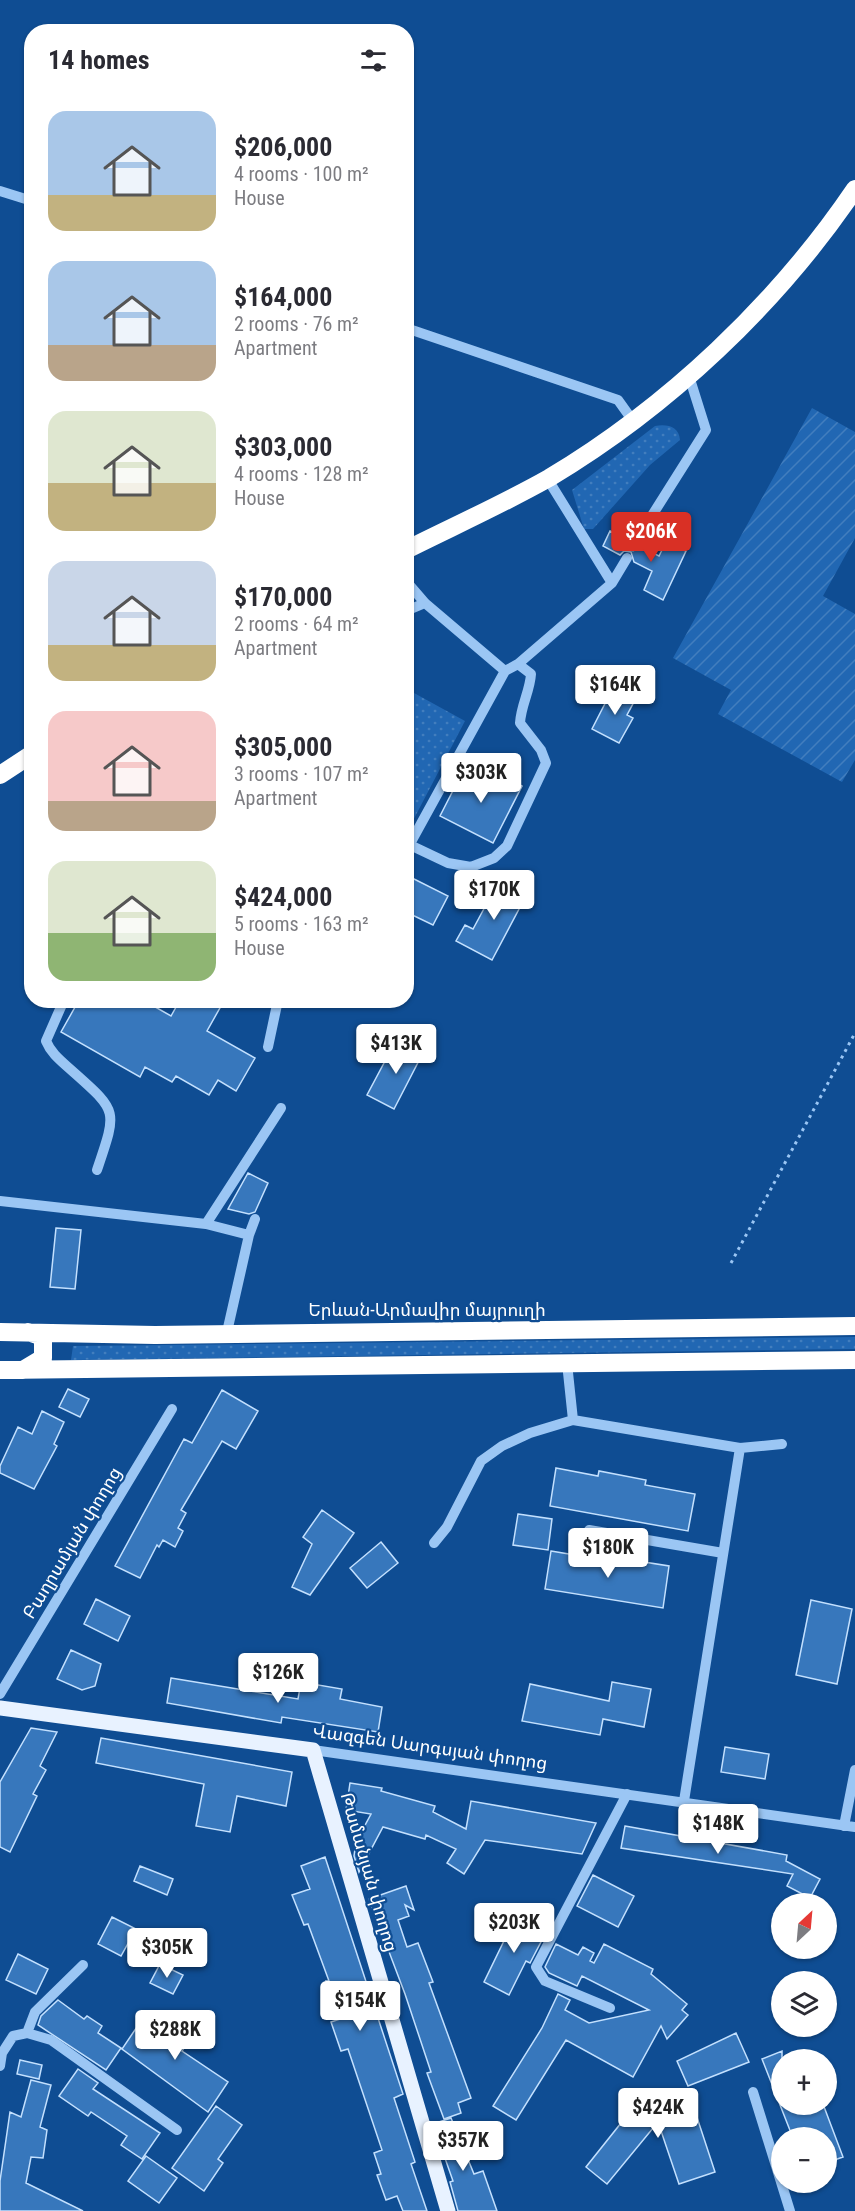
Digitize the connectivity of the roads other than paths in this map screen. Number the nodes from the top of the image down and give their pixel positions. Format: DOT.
graph roads {
  1 [pos="855,189"];
  2 [pos="0,191"];
  3 [pos="24,198"];
  4 [pos="414,331"];
  5 [pos="690,376"];
  6 [pos="633,421"];
  7 [pos="547,478"];
  8 [pos="634,544"];
  9 [pos="414,546"];
  10 [pos="627,558"];
  11 [pos="612,583"];
  12 [pos="414,590"];
  13 [pos="425,603"];
  14 [pos="414,608"];
  15 [pos="518,663"];
  16 [pos="505,671"];
  17 [pos="24,759"];
  18 [pos="0,775"];
  19 [pos="414,837"];
  20 [pos="414,850"];
  21 [pos="60,1008"];
  22 [pos="276,1008"];
  23 [pos="268,1047"];
  24 [pos="281,1107"];
  25 [pos="97,1170"];
  26 [pos="0,1201"];
  27 [pos="255,1219"];
  28 [pos="206,1224"];
  29 [pos="249,1235"];
  30 [pos="855,1326"];
  31 [pos="0,1327"];
  32 [pos="0,1332"];
  33 [pos="226,1332"];
  34 [pos="33,1333"];
  35 [pos="855,1360"];
  36 [pos="567,1363"];
  37 [pos="0,1370"];
  38 [pos="23,1370"];
  39 [pos="172,1409"];
  40 [pos="573,1420"];
  41 [pos="782,1444"];
  42 [pos="740,1448"];
  43 [pos="589,1530"];
  44 [pos="434,1543"];
  45 [pos="723,1553"];
  46 [pos="0,1694"];
  47 [pos="0,1708"];
  48 [pos="313,1750"];
  49 [pos="855,1770"];
  50 [pos="627,1794"];
  51 [pos="684,1801"];
  52 [pos="850,1826"];
  53 [pos="83,1965"];
  54 [pos="610,2008"];
  55 [pos="27,2033"];
  56 [pos="0,2066"];
  57 [pos="753,2092"];
  58 [pos="177,2130"];
  59 [pos="448,2211"];
  60 [pos="790,2211"];
  1 -- 5 [label="highway"];
  2 -- 3 [label="street"];
  4 -- 6 [label="street"];
  5 -- 6 [label="highway"];
  5 -- 8 [label="street"];
  6 -- 7 [label="highway"];
  7 -- 9 [label="highway"];
  7 -- 11 [label="street"];
  10 -- 11 [label="street"];
  11 -- 15 [label="street"];
  12 -- 13 [label="street"];
  13 -- 14 [label="street"];
  13 -- 16 [label="street"];
  15 -- 16 [label="street"];
  15 -- 20 [label="street"];
  16 -- 19 [label="street"];
  17 -- 18 [label="highway"];
  21 -- 25 [label="street"];
  22 -- 23 [label="street"];
  24 -- 28 [label="street"];
  26 -- 28 [label="street"];
  27 -- 29 [label="street"];
  28 -- 29 [label="street"];
  29 -- 33 [label="street"];
  30 -- 33 [label="highway, Երևան-Արմավիր մայրուղի"];
  31 -- 34 [label="highway"];
  32 -- 34 [label="highway, Երևան-Արմավիր մայրուղի"];
  33 -- 34 [label="highway, Երևան-Արմավիր մայրուղի"];
  34 -- 38 [label="highway"];
  35 -- 36 [label="highway"];
  36 -- 38 [label="highway"];
  36 -- 40 [label="street"];
  37 -- 38 [label="highway"];
  39 -- 46 [label="street, Բաղրամյան փողոց"];
  40 -- 42 [label="street"];
  40 -- 44 [label="street"];
  41 -- 42 [label="street"];
  42 -- 45 [label="street"];
  43 -- 45 [label="street"];
  45 -- 51 [label="street"];
  47 -- 48 [label="main road, Վազգեն Սարգսյան փողոց"];
  48 -- 50 [label="street, Վազգեն Սարգսյան փողոց"];
  48 -- 59 [label="main road, Թամանյան փողոց"];
  49 -- 52 [label="street"];
  50 -- 51 [label="street, Վազգեն Սարգսյան փողոց"];
  50 -- 54 [label="street"];
  51 -- 52 [label="street, Վազգեն Սարգսյան փողոց"];
  53 -- 55 [label="street"];
  55 -- 56 [label="street"];
  55 -- 58 [label="street"];
  57 -- 60 [label="street"];
}
